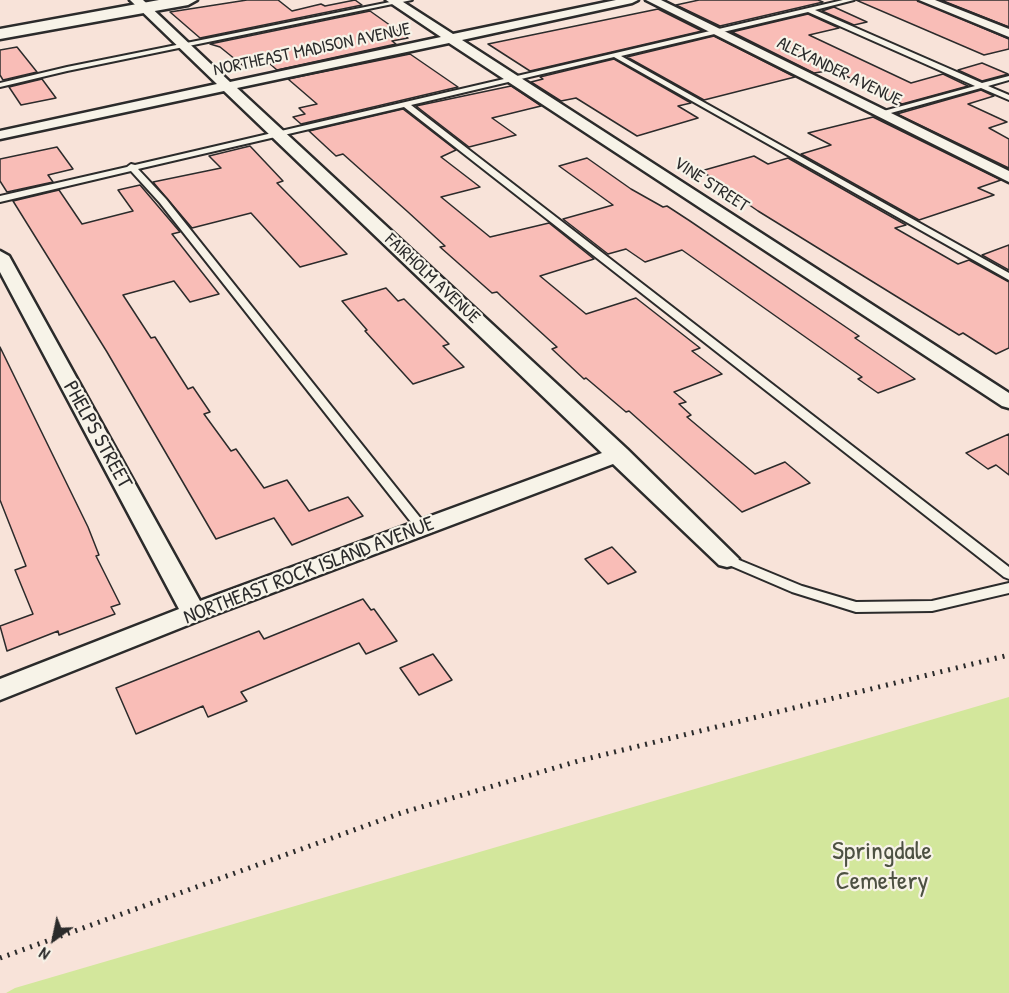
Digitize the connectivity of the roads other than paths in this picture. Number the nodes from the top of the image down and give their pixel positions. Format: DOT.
graph roads {
  1 [pos="188,0"];
  2 [pos="633,0"];
  3 [pos="652,0"];
  4 [pos="851,0"];
  5 [pos="925,0"];
  6 [pos="399,1"];
  7 [pos="141,4"];
  8 [pos="806,9"];
  9 [pos="717,32"];
  10 [pos="1009,33"];
  11 [pos="0,34"];
  12 [pos="452,39"];
  13 [pos="184,45"];
  14 [pos="615,55"];
  15 [pos="513,78"];
  16 [pos="1009,78"];
  17 [pos="0,85"];
  18 [pos="983,86"];
  19 [pos="227,87"];
  20 [pos="1009,98"];
  21 [pos="404,103"];
  22 [pos="883,114"];
  23 [pos="276,133"];
  24 [pos="0,135"];
  25 [pos="131,166"];
  26 [pos="1009,177"];
  27 [pos="0,199"];
  28 [pos="0,256"];
  29 [pos="1009,278"];
  30 [pos="1009,402"];
  31 [pos="618,454"];
  32 [pos="422,528"];
  33 [pos="727,559"];
  34 [pos="1009,574"];
  35 [pos="1009,588"];
  36 [pos="194,613"];
  37 [pos="0,690"];
  1 -- 7 [label="main road"];
  2 -- 12 [label="street, NORTHEAST MADISON AVENUE"];
  3 -- 9 [label="street, ALEXANDER AVENUE"];
  4 -- 8 [label="lane"];
  5 -- 10 [label="street"];
  6 -- 12 [label="street, VINE STREET"];
  6 -- 13 [label="lane"];
  7 -- 11 [label="main road"];
  7 -- 13 [label="street, FAIRHOLM AVENUE"];
  8 -- 9 [label="lane"];
  8 -- 18 [label="lane"];
  9 -- 14 [label="lane"];
  9 -- 22 [label="street, ALEXANDER AVENUE"];
  12 -- 15 [label="street, VINE STREET"];
  12 -- 19 [label="street, NORTHEAST MADISON AVENUE"];
  13 -- 17 [label="lane"];
  13 -- 19 [label="street, FAIRHOLM AVENUE"];
  14 -- 15 [label="lane"];
  14 -- 29 [label="lane"];
  15 -- 21 [label="lane"];
  15 -- 30 [label="street, VINE STREET"];
  16 -- 18 [label="lane"];
  18 -- 20 [label="lane"];
  18 -- 22 [label="lane"];
  19 -- 23 [label="street, FAIRHOLM AVENUE"];
  19 -- 24 [label="street, NORTHEAST MADISON AVENUE"];
  21 -- 23 [label="lane"];
  21 -- 34 [label="lane"];
  22 -- 26 [label="street, ALEXANDER AVENUE"];
  23 -- 25 [label="lane"];
  23 -- 31 [label="street, FAIRHOLM AVENUE"];
  25 -- 27 [label="lane"];
  25 -- 32 [label="lane"];
  28 -- 36 [label="street, PHELPS STREET"];
  31 -- 32 [label="street, NORTHEAST ROCK ISLAND AVENUE"];
  31 -- 33 [label="street, FAIRHOLM AVENUE"];
  32 -- 36 [label="street, NORTHEAST ROCK ISLAND AVENUE"];
  33 -- 35 [label="lane"];
  36 -- 37 [label="street, NORTHEAST ROCK ISLAND AVENUE"];
}
